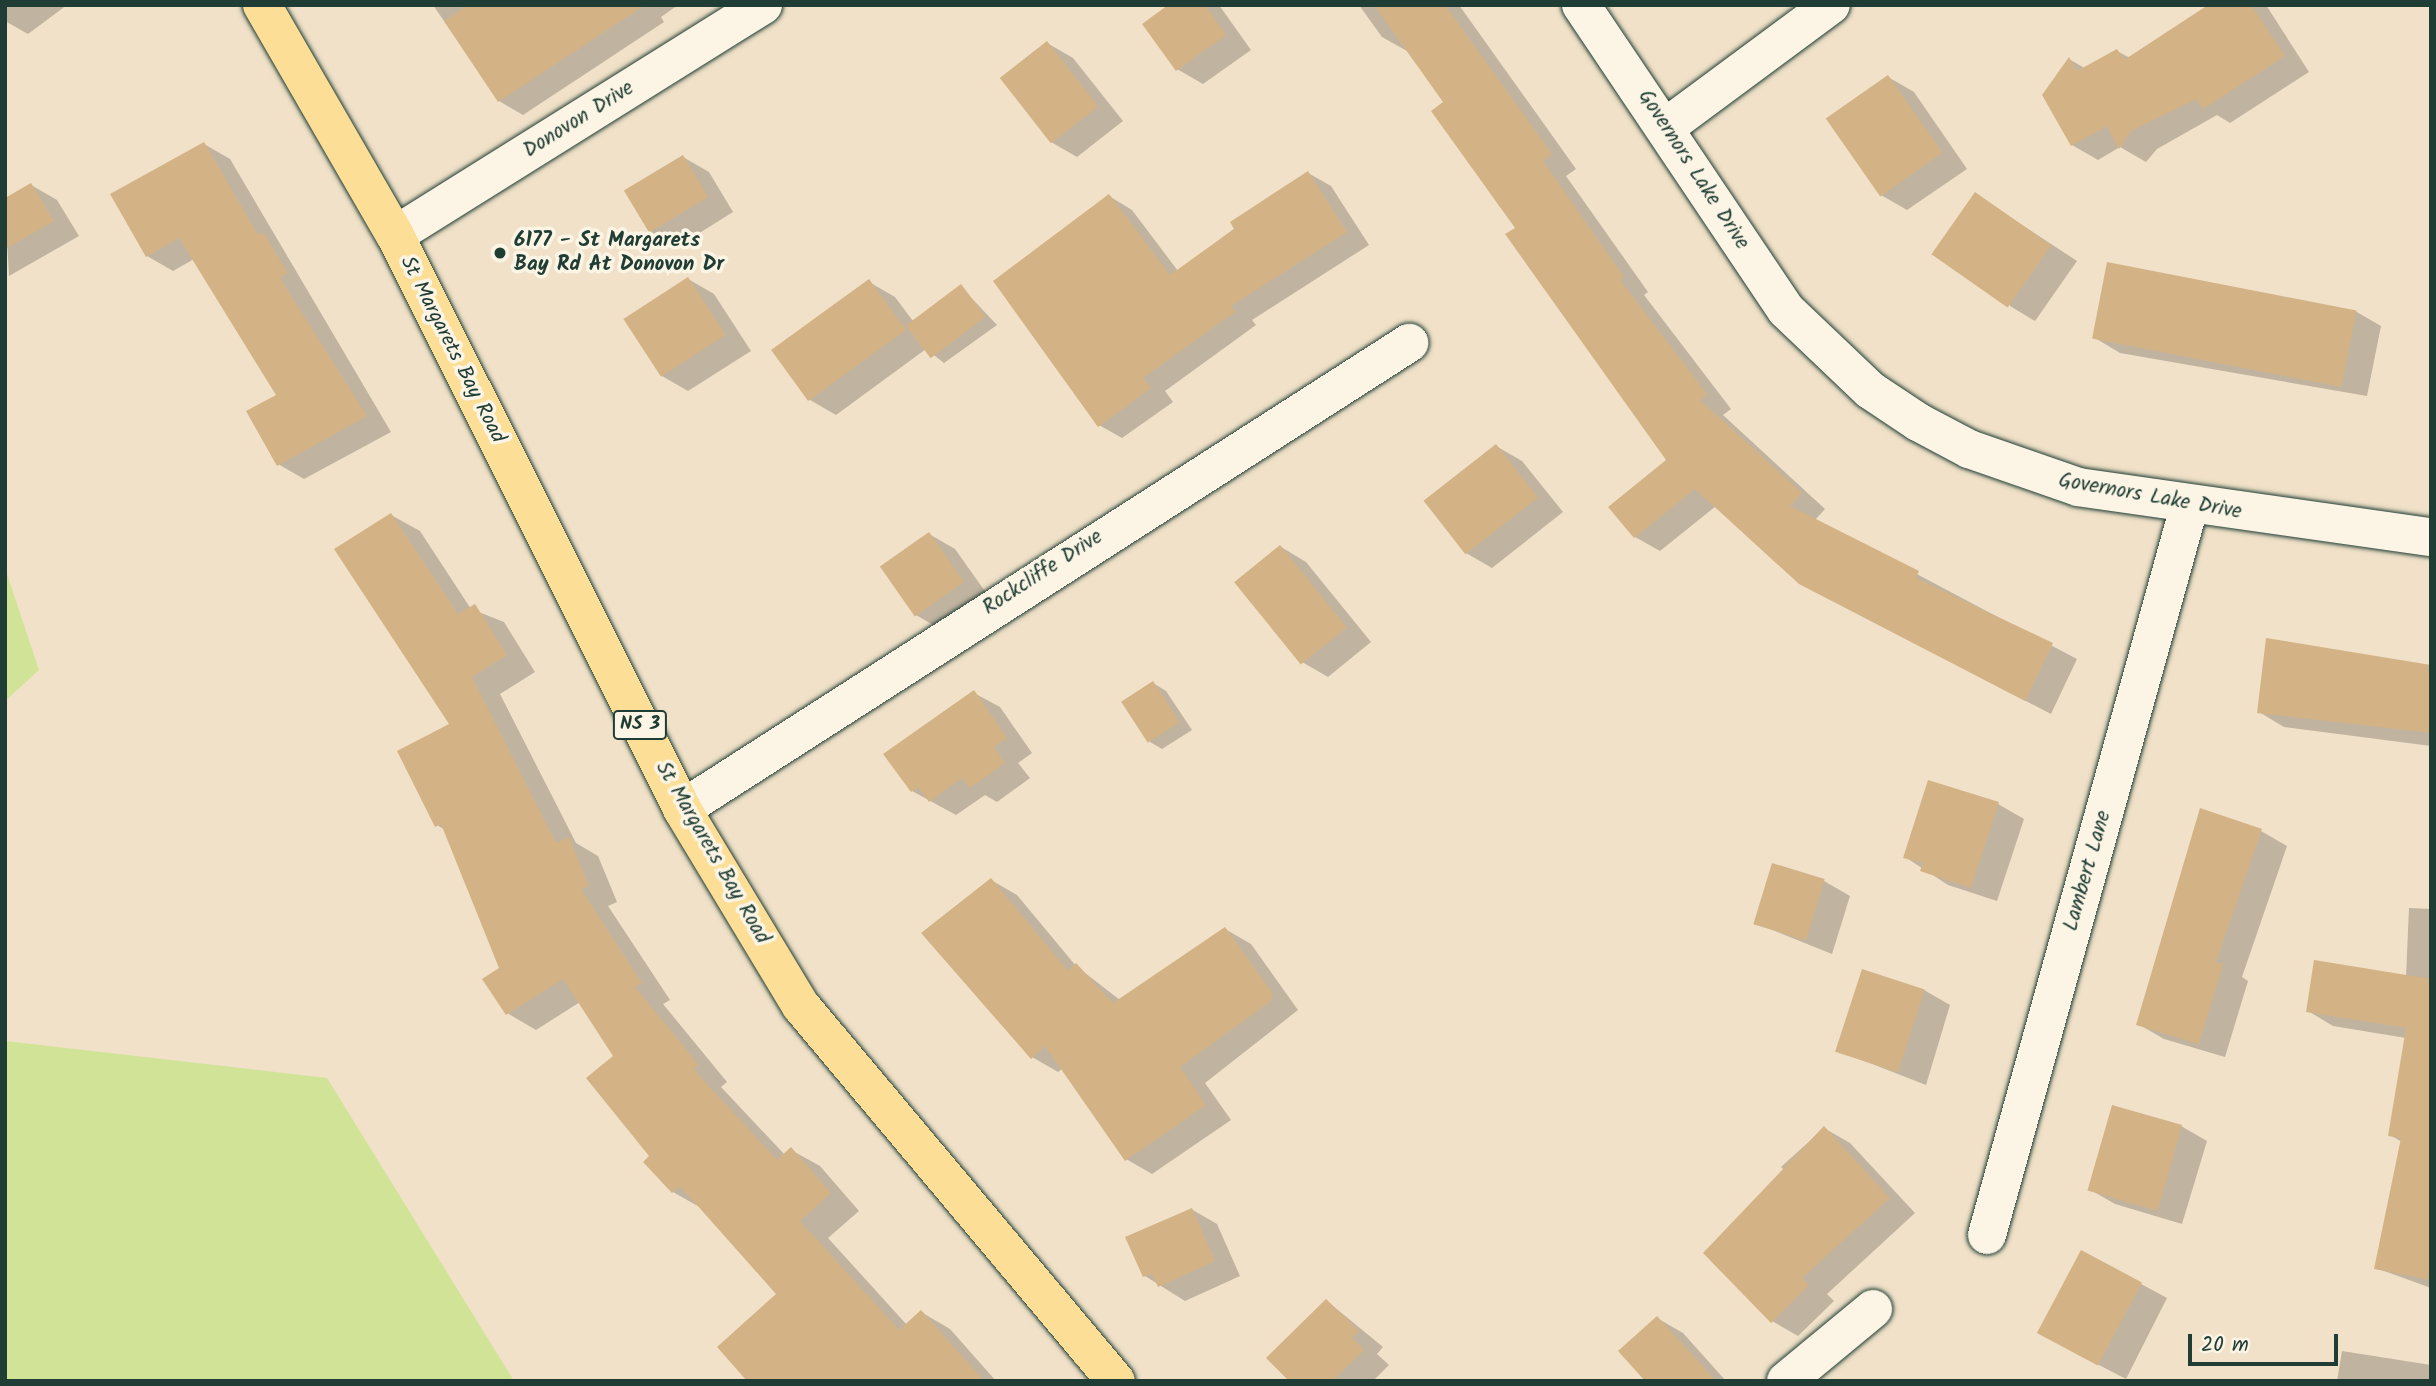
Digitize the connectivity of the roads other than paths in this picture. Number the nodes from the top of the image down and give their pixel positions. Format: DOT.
graph roads {
  1 [pos="262,5"];
  2 [pos="763,5"];
  3 [pos="1581,5"];
  4 [pos="1831,5"];
  5 [pos="1666,127"];
  6 [pos="395,235"];
  7 [pos="1409,343"];
  8 [pos="2189,507"];
  9 [pos="2431,537"];
  10 [pos="682,809"];
  11 [pos="1986,1235"];
  12 [pos="1873,1310"];
  13 [pos="1116,1381"];
  14 [pos="1786,1381"];
  1 -- 6 [label="main road, St Margarets Bay Road / NS 3"];
  2 -- 6 [label="street, Donovon Drive"];
  3 -- 5 [label="street, Governors Lake Drive"];
  4 -- 5 [label="street"];
  5 -- 8 [label="street, Governors Lake Drive"];
  6 -- 10 [label="main road, St Margarets Bay Road / NS 3"];
  7 -- 10 [label="street, Rockcliffe Drive"];
  8 -- 9 [label="street, Governors Lake Drive"];
  8 -- 11 [label="street, Lambert Lane"];
  10 -- 13 [label="main road, St Margarets Bay Road / NS 3"];
  12 -- 14 [label="street"];
}
